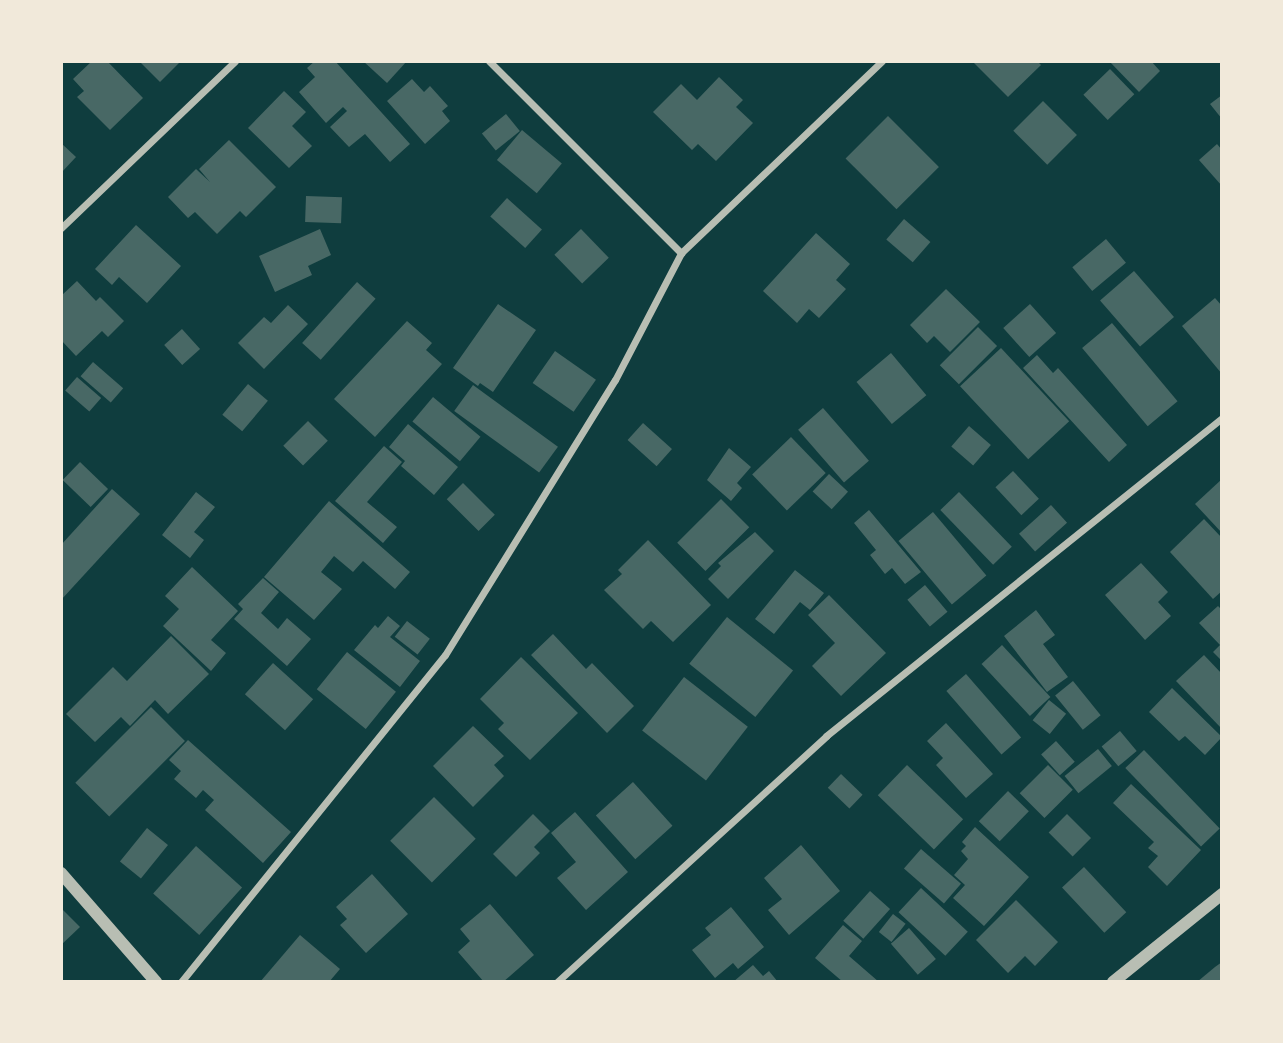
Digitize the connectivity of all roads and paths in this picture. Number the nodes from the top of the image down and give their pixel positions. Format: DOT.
graph roads {
  1 [pos="235,61"];
  2 [pos="489,61"];
  3 [pos="882,61"];
  4 [pos="61,228"];
  5 [pos="681,254"];
  6 [pos="1222,418"];
  7 [pos="61,873"];
  8 [pos="1222,894"];
  9 [pos="156,982"];
  10 [pos="181,982"];
  11 [pos="557,982"];
  12 [pos="1113,982"];
  1 -- 4 [label="street"];
  2 -- 5 [label="street"];
  3 -- 5 [label="street"];
  5 -- 10 [label="street"];
  6 -- 11 [label="street"];
  7 -- 9 [label="street"];
  8 -- 12 [label="street"];
}
